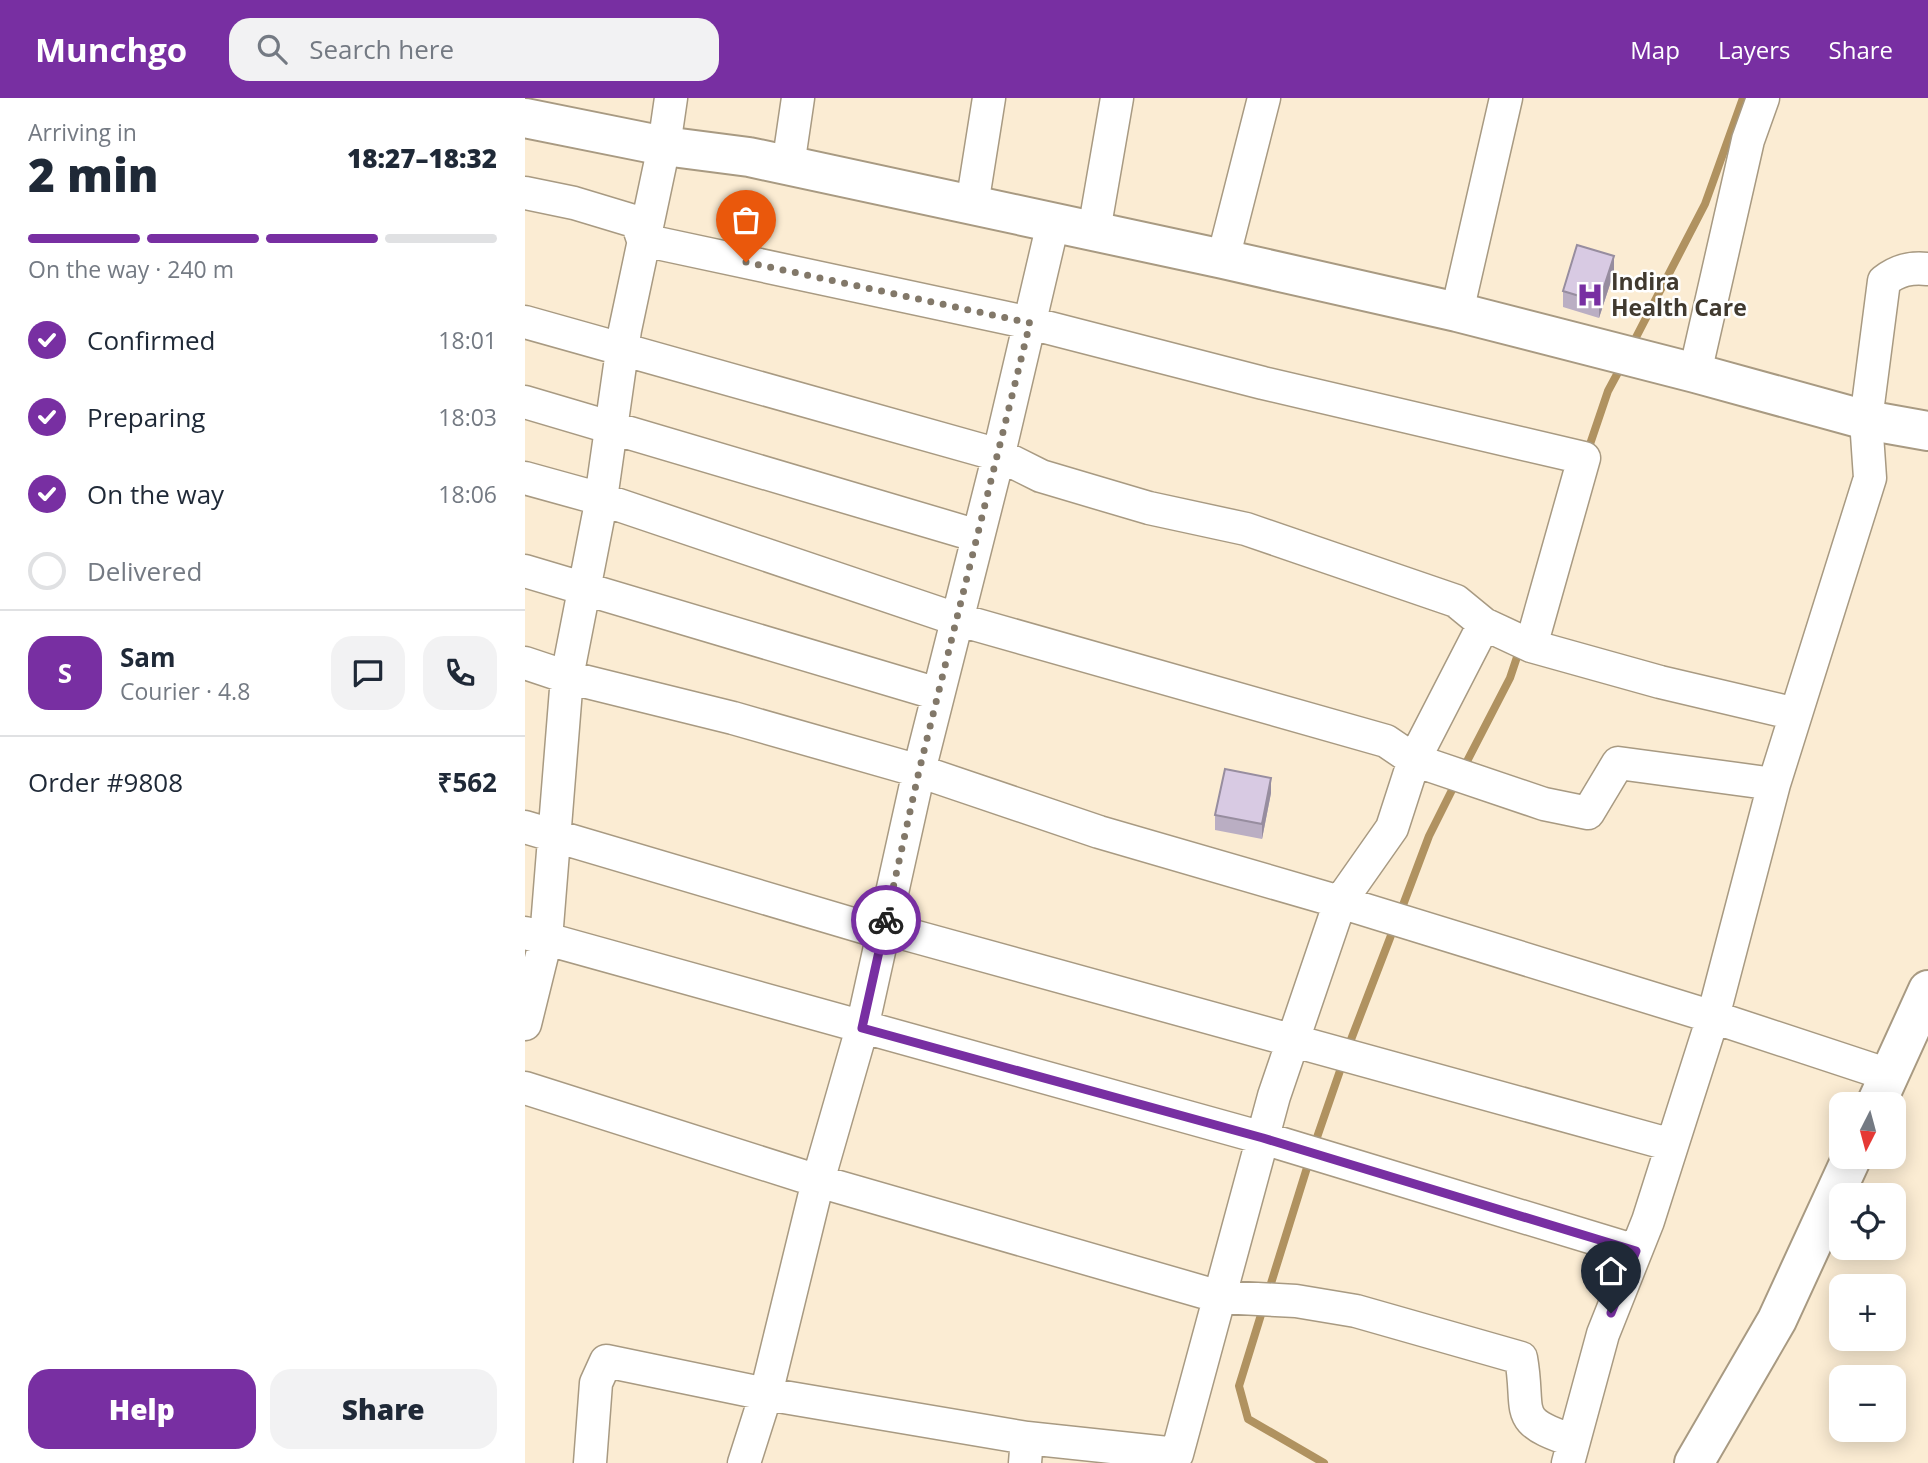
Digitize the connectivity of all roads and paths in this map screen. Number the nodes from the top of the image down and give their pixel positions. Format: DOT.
graph roads {
  1 [pos="671,98"];
  2 [pos="798,98"];
  3 [pos="989,98"];
  4 [pos="1117,98"];
  5 [pos="1263,98"];
  6 [pos="1506,98"];
  7 [pos="1763,98"];
  8 [pos="525,118"];
  9 [pos="664,146"];
  10 [pos="788,166"];
  11 [pos="525,193"];
  12 [pos="972,205"];
  13 [pos="1053,223"];
  14 [pos="1094,232"];
  15 [pos="643,240"];
  16 [pos="1223,258"];
  17 [pos="1928,269"];
  18 [pos="1457,312"];
  19 [pos="525,322"];
  20 [pos="1030,323"];
  21 [pos="622,350"];
  22 [pos="1695,373"];
  23 [pos="525,402"];
  24 [pos="1865,419"];
  25 [pos="611,428"];
  26 [pos="1928,431"];
  27 [pos="999,455"];
  28 [pos="525,478"];
  29 [pos="601,499"];
  30 [pos="978,536"];
  31 [pos="525,571"];
  32 [pos="585,589"];
  33 [pos="956,619"];
  34 [pos="1484,624"];
  35 [pos="1531,646"];
  36 [pos="525,663"];
  37 [pos="567,677"];
  38 [pos="938,694"];
  39 [pos="1796,714"];
  40 [pos="1413,760"];
  41 [pos="919,771"];
  42 [pos="1774,783"];
  43 [pos="540,831"];
  44 [pos="1340,902"];
  45 [pos="883,931"];
  46 [pos="536,936"];
  47 [pos="1928,990"];
  48 [pos="1713,1017"];
  49 [pos="525,1024"];
  50 [pos="862,1028"];
  51 [pos="1293,1039"];
  52 [pos="525,1088"];
  53 [pos="1882,1090"];
  54 [pos="1263,1138"];
  55 [pos="1672,1145"];
  56 [pos="1846,1169"];
  57 [pos="818,1181"];
  58 [pos="1636,1251"];
  59 [pos="1220,1297"];
  60 [pos="766,1394"];
  61 [pos="1026,1451"];
  62 [pos="1571,1452"];
  63 [pos="1177,1458"];
  64 [pos="590,1463"];
  65 [pos="744,1463"];
  66 [pos="1694,1463"];
  1 -- 9 [label="street"];
  2 -- 10 [label="street"];
  3 -- 12 [label="street"];
  4 -- 14 [label="street"];
  5 -- 16 [label="street"];
  6 -- 18 [label="street"];
  7 -- 22 [label="street"];
  8 -- 9 [label="street"];
  9 -- 10 [label="street"];
  9 -- 15 [label="street"];
  10 -- 12 [label="street"];
  11 -- 15 [label="street"];
  12 -- 13 [label="street"];
  13 -- 14 [label="street"];
  13 -- 20 [label="street"];
  14 -- 16 [label="street"];
  15 -- 20 [label="street"];
  15 -- 21 [label="street"];
  16 -- 18 [label="street"];
  17 -- 24 [label="street"];
  18 -- 22 [label="street"];
  19 -- 21 [label="street"];
  20 -- 27 [label="street"];
  20 -- 35 [label="street"];
  21 -- 25 [label="street"];
  21 -- 27 [label="street"];
  22 -- 24 [label="street"];
  23 -- 25 [label="street"];
  24 -- 26 [label="street"];
  24 -- 39 [label="street"];
  25 -- 29 [label="street"];
  25 -- 30 [label="street"];
  27 -- 30 [label="street"];
  27 -- 34 [label="street"];
  28 -- 29 [label="street"];
  29 -- 32 [label="street"];
  29 -- 33 [label="street"];
  30 -- 33 [label="street"];
  31 -- 32 [label="street"];
  32 -- 37 [label="street"];
  32 -- 38 [label="street"];
  33 -- 38 [label="street"];
  33 -- 40 [label="street"];
  34 -- 35 [label="street"];
  34 -- 40 [label="street"];
  35 -- 39 [label="street"];
  36 -- 37 [label="street"];
  37 -- 41 [label="street"];
  37 -- 43 [label="street"];
  38 -- 41 [label="street"];
  39 -- 42 [label="street"];
  40 -- 42 [label="street"];
  40 -- 44 [label="street"];
  41 -- 44 [label="street"];
  41 -- 45 [label="street"];
  42 -- 48 [label="street"];
  43 -- 45 [label="street"];
  43 -- 46 [label="street"];
  44 -- 48 [label="street"];
  44 -- 51 [label="street"];
  45 -- 50 [label="street"];
  45 -- 51 [label="street"];
  46 -- 49 [label="street"];
  46 -- 50 [label="street"];
  47 -- 53 [label="street"];
  48 -- 53 [label="street"];
  48 -- 55 [label="street"];
  50 -- 54 [label="street"];
  50 -- 57 [label="street"];
  51 -- 54 [label="street"];
  51 -- 55 [label="street"];
  52 -- 57 [label="street"];
  54 -- 58 [label="street"];
  54 -- 59 [label="street"];
  55 -- 58 [label="street"];
  56 -- 66 [label="street"];
  57 -- 59 [label="street"];
  57 -- 60 [label="street"];
  58 -- 62 [label="street"];
  59 -- 62 [label="street"];
  59 -- 63 [label="street"];
  60 -- 61 [label="street"];
  60 -- 64 [label="street"];
  60 -- 65 [label="street"];
  61 -- 63 [label="street"];
}
